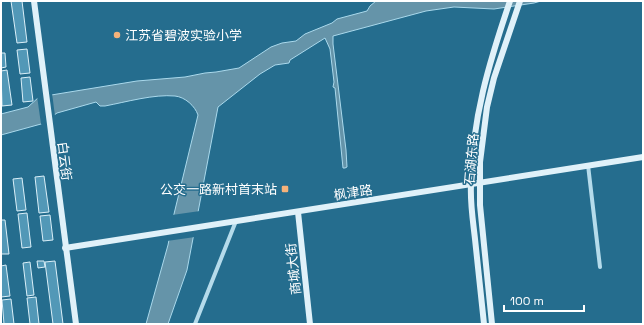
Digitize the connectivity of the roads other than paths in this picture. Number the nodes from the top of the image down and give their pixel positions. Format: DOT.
graph roads {
  1 [pos="34,1"];
  2 [pos="510,1"];
  3 [pos="520,1"];
  4 [pos="643,157"];
  5 [pos="588,166"];
  6 [pos="479,183"];
  7 [pos="471,185"];
  8 [pos="298,212"];
  9 [pos="236,221"];
  10 [pos="65,248"];
  11 [pos="600,267"];
  12 [pos="76,324"];
  13 [pos="195,324"];
  14 [pos="310,324"];
  15 [pos="484,324"];
  16 [pos="492,324"];
  1 -- 10 [label="street, 白云街"];
  2 -- 7 [label="street, 石湖东路"];
  3 -- 6 [label="street, 石湖东路"];
  4 -- 5 [label="street, 枫津路"];
  5 -- 6 [label="street, 枫津路"];
  5 -- 11 [label="street"];
  6 -- 7 [label="street, 枫津路"];
  6 -- 16 [label="street, 石湖东路"];
  7 -- 8 [label="street, 枫津路"];
  7 -- 15 [label="street, 石湖东路"];
  8 -- 9 [label="street, 枫津路"];
  8 -- 14 [label="street, 商城大街"];
  9 -- 10 [label="street, 枫津路"];
  9 -- 13 [label="street"];
  10 -- 12 [label="street, 白云街"];
}
